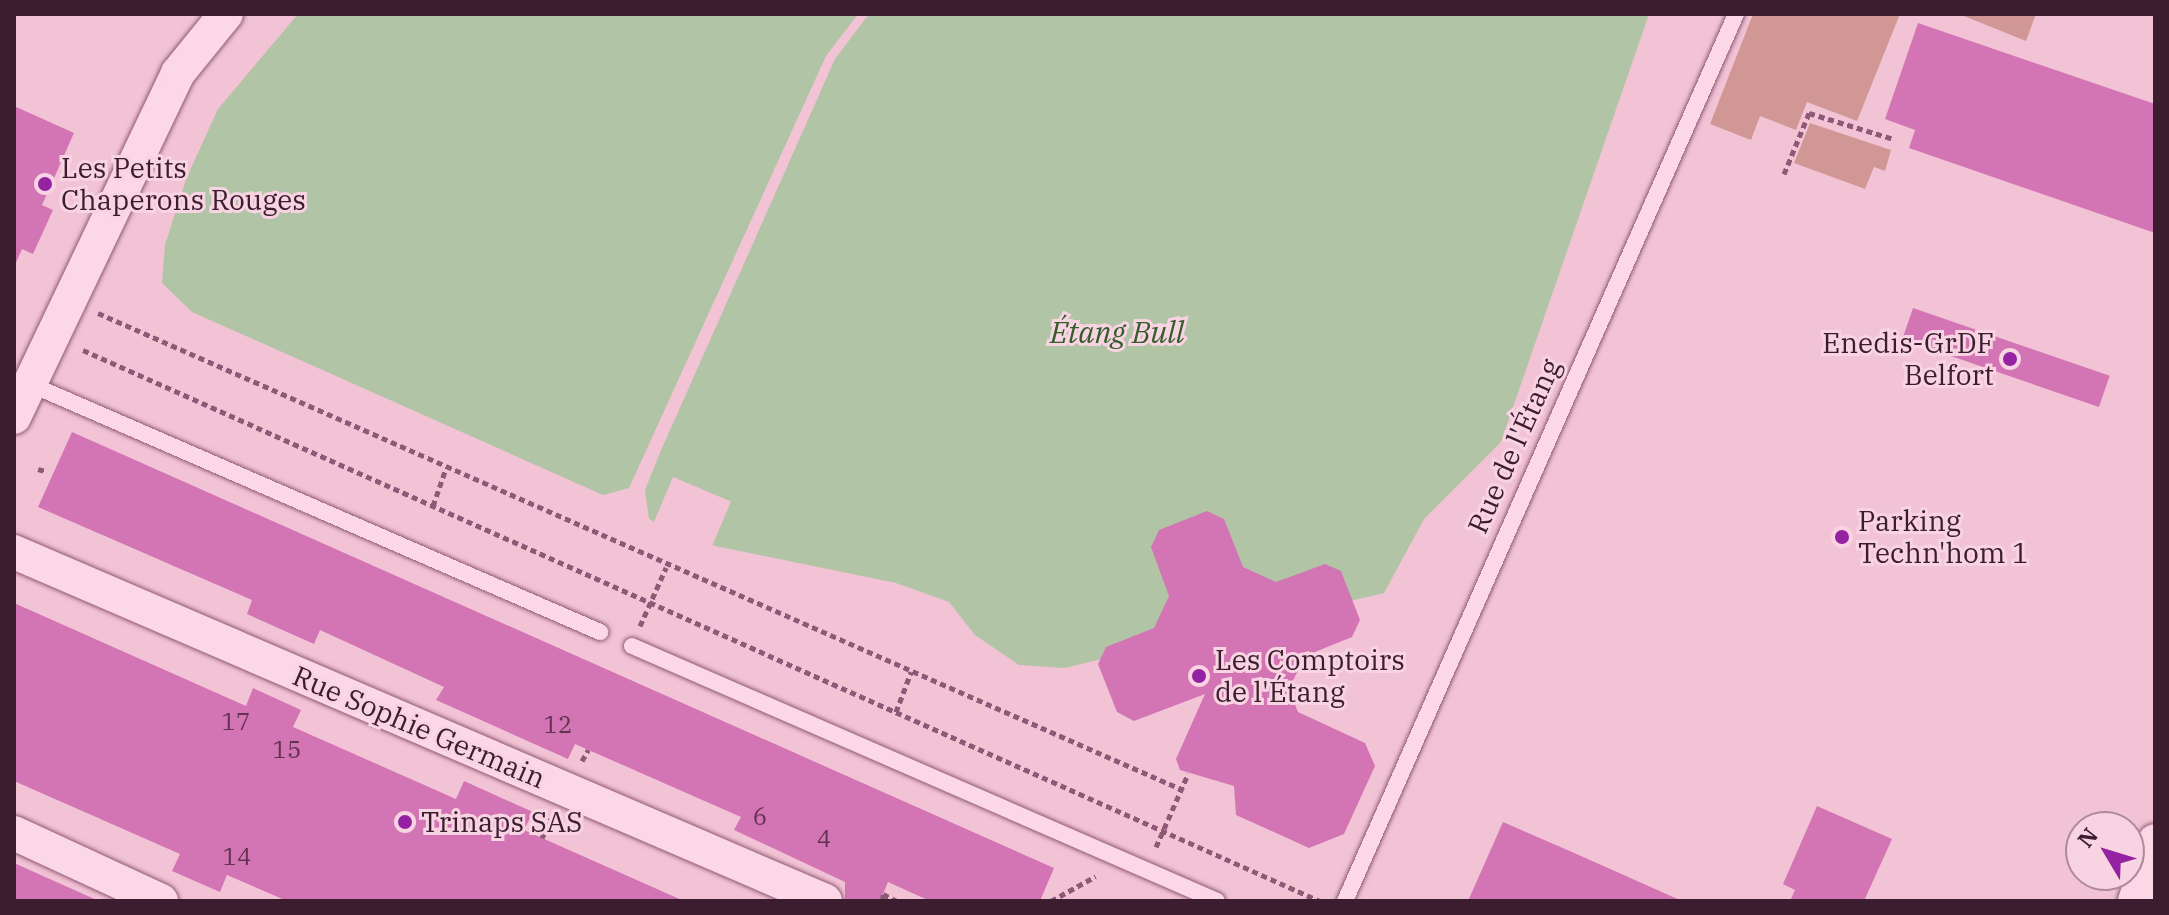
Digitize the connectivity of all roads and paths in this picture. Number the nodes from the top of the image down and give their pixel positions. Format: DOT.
graph roads {
  1 [pos="226,14"];
  2 [pos="1736,14"];
  3 [pos="1894,139"];
  4 [pos="1784,174"];
  5 [pos="68,300"];
  6 [pos="52,337"];
  7 [pos="30,384"];
  8 [pos="14,417"];
  9 [pos="446,469"];
  10 [pos="433,506"];
  11 [pos="14,552"];
  12 [pos="666,568"];
  13 [pos="653,597"];
  14 [pos="600,632"];
  15 [pos="632,646"];
  16 [pos="911,672"];
  17 [pos="896,712"];
  18 [pos="1188,774"];
  19 [pos="1181,789"];
  20 [pos="1164,831"];
  21 [pos="14,833"];
  22 [pos="2155,841"];
  23 [pos="1108,854"];
  24 [pos="1146,870"];
  25 [pos="161,901"];
  26 [pos="825,901"];
  27 [pos="883,901"];
  28 [pos="897,901"];
  29 [pos="1051,901"];
  30 [pos="1217,901"];
  31 [pos="1321,901"];
  32 [pos="1345,901"];
  33 [pos="2135,901"];
  1 -- 5 [label="street"];
  2 -- 32 [label="lane, Rue de l'Étang"];
  3 -- 4 [label="path"];
  5 -- 6 [label="street"];
  5 -- 9 [label="path"];
  6 -- 7 [label="street"];
  6 -- 10 [label="path"];
  7 -- 8 [label="street"];
  7 -- 14 [label="lane"];
  9 -- 10 [label="path"];
  9 -- 12 [label="path"];
  10 -- 17 [label="path"];
  11 -- 26 [label="street, Rue Sophie Germain"];
  12 -- 13 [label="path"];
  12 -- 16 [label="path"];
  15 -- 23 [label="lane"];
  16 -- 17 [label="path"];
  16 -- 19 [label="path"];
  17 -- 20 [label="path"];
  18 -- 19 [label="path"];
  19 -- 20 [label="path"];
  20 -- 24 [label="path"];
  20 -- 31 [label="path"];
  21 -- 25 [label="street"];
  22 -- 33 [label="street"];
  23 -- 24 [label="lane"];
  23 -- 29 [label="path"];
  24 -- 30 [label="lane"];
  27 -- 28 [label="path"];
}
